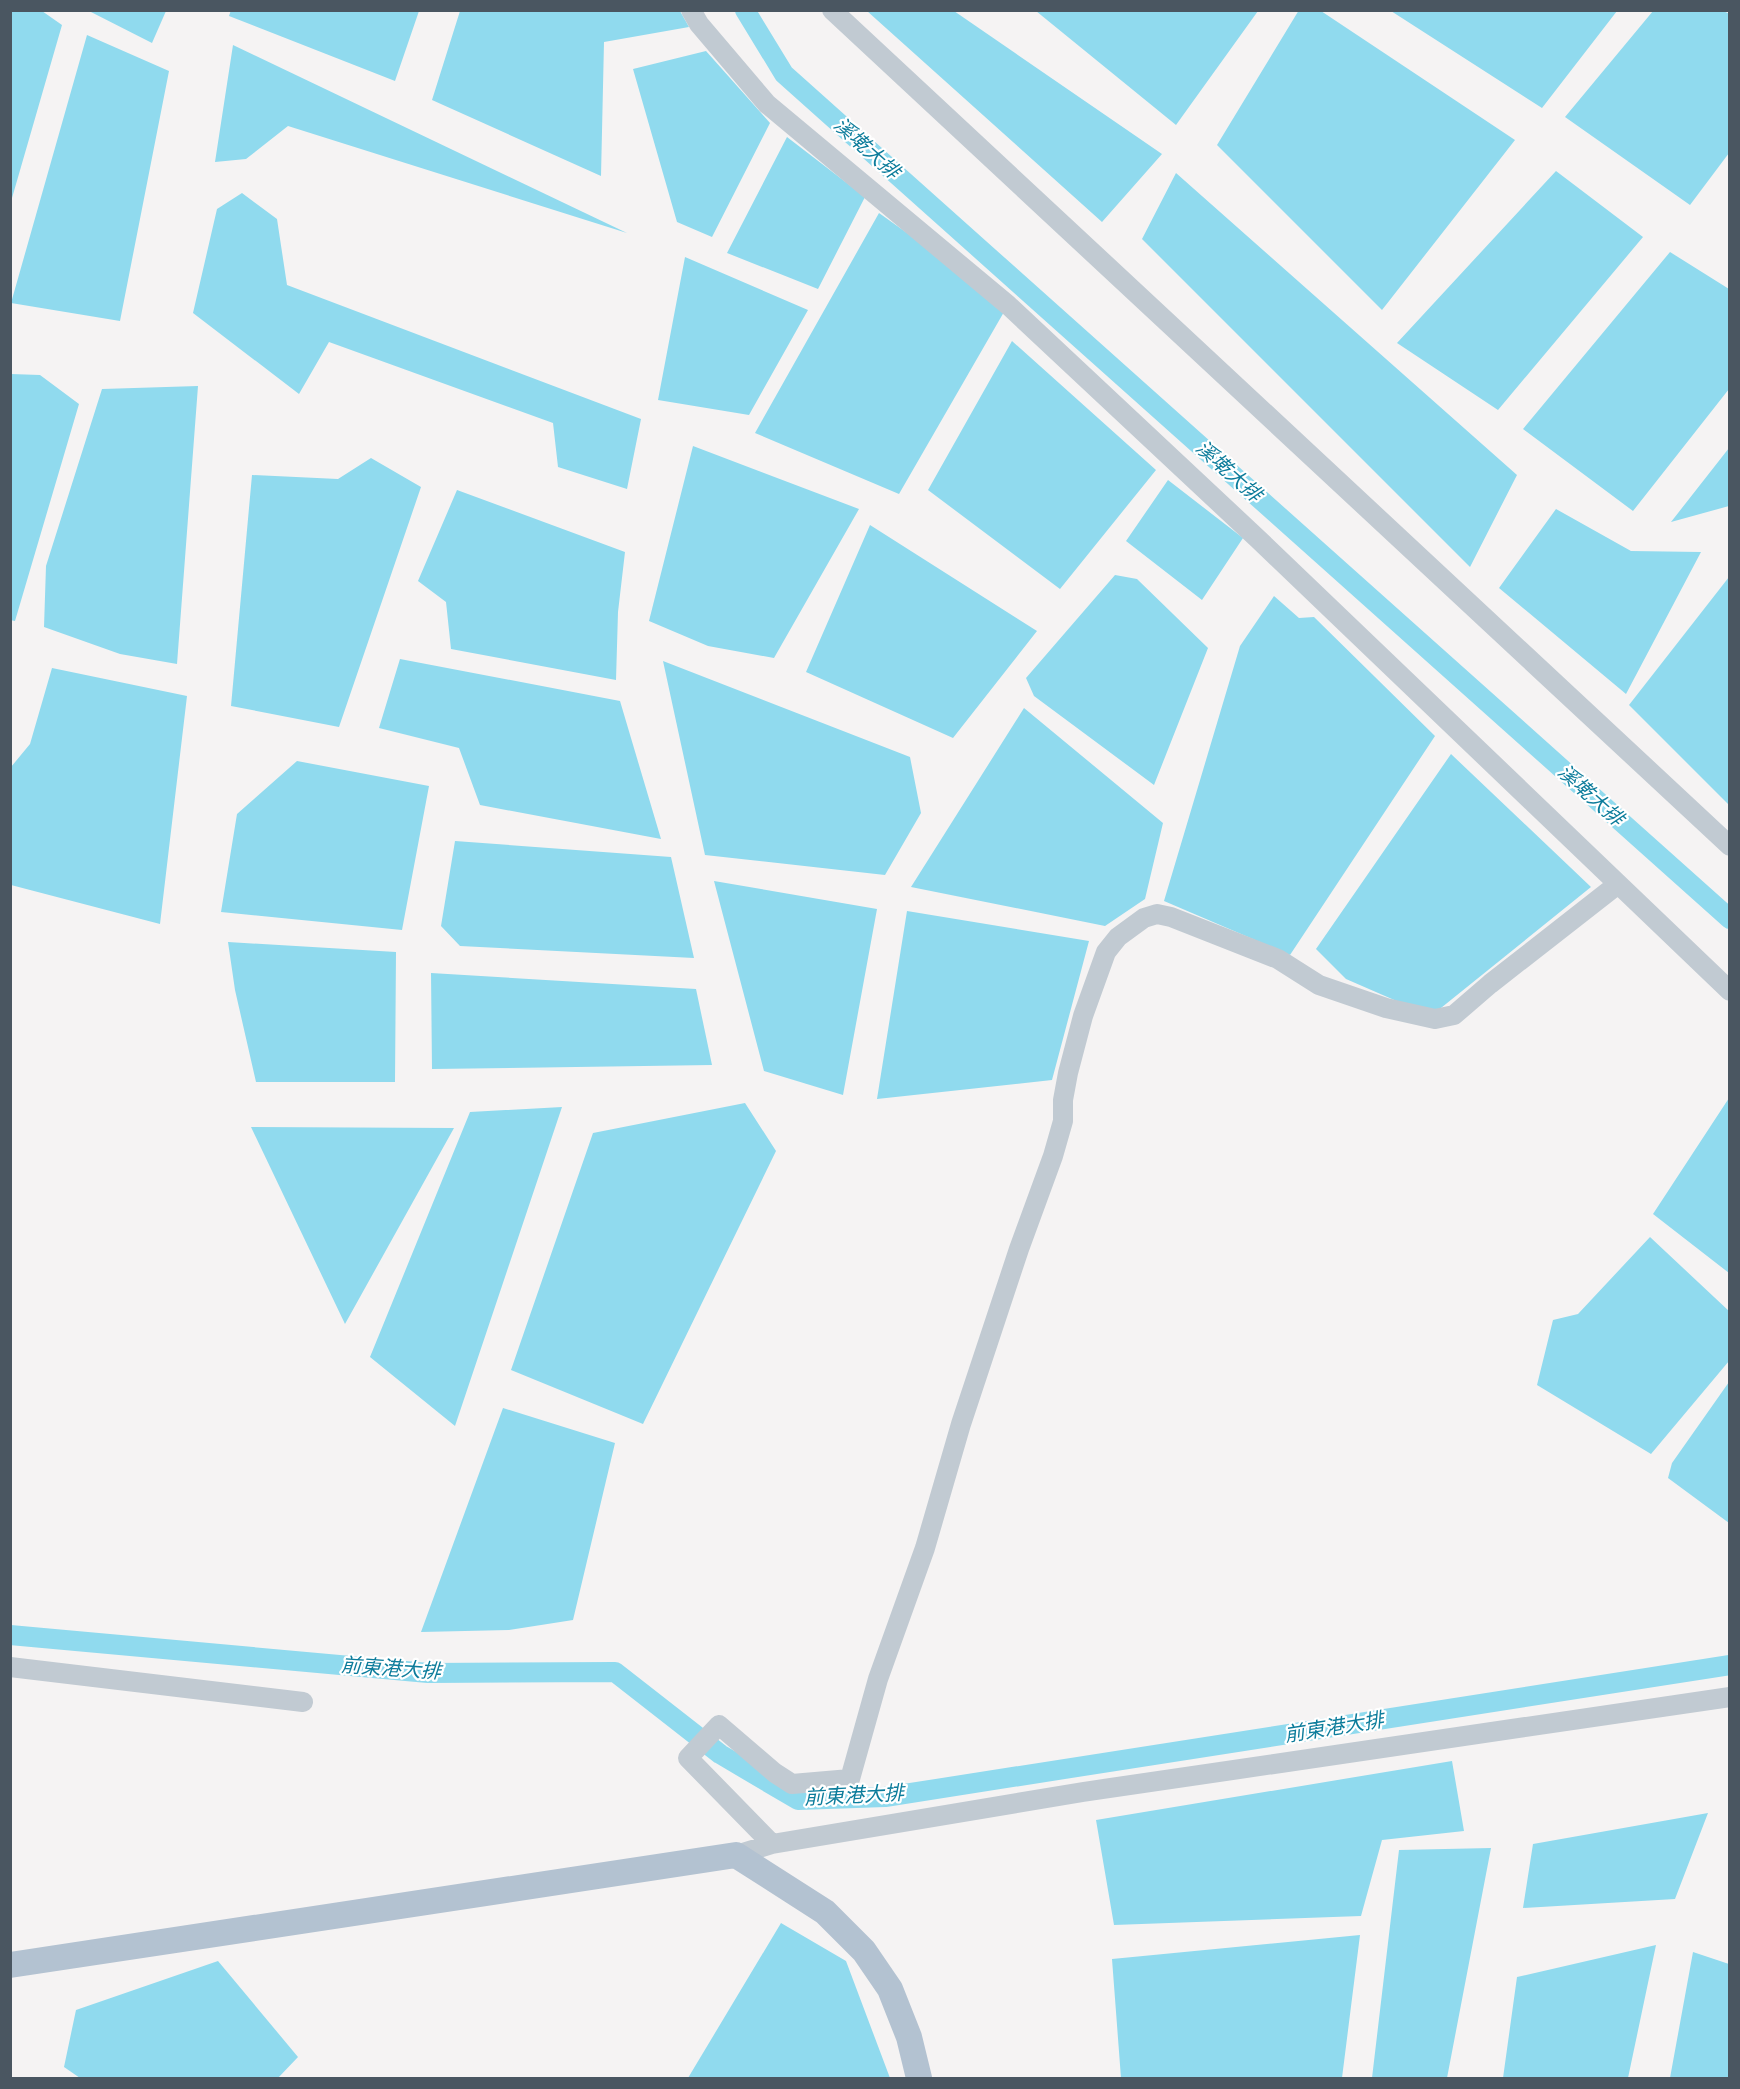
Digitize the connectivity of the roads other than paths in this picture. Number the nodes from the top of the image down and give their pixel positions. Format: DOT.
graph roads {
  1 [pos="691,10"];
  2 [pos="832,10"];
  3 [pos="1730,846"];
  4 [pos="1618,884"];
  5 [pos="1730,991"];
  6 [pos="10,1667"];
  7 [pos="1730,1697"];
  8 [pos="303,1702"];
  9 [pos="772,1844"];
  10 [pos="736,1855"];
  11 [pos="10,1965"];
  12 [pos="919,2079"];
  1 -- 4 [label="street"];
  2 -- 3 [label="street"];
  4 -- 5 [label="street"];
  4 -- 9 [label="street"];
  6 -- 8 [label="street"];
  7 -- 9 [label="street"];
  9 -- 10 [label="street"];
  10 -- 11 [label="main road"];
  10 -- 12 [label="main road"];
}
